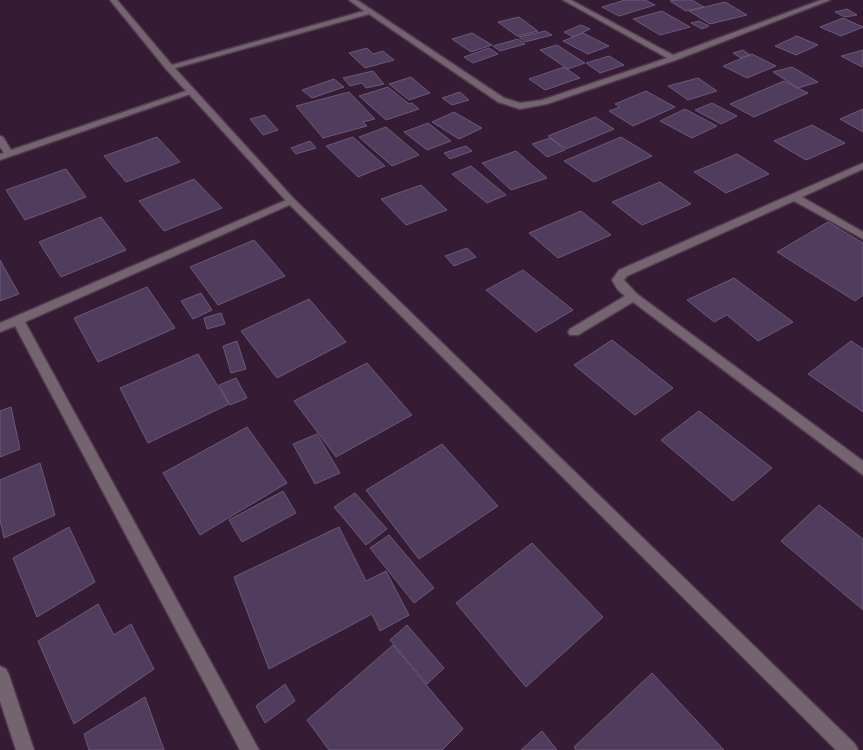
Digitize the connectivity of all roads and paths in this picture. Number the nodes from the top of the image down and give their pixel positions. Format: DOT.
graph roads {
  1 [pos="113,0"];
  2 [pos="352,0"];
  3 [pos="566,0"];
  4 [pos="827,0"];
  5 [pos="369,12"];
  6 [pos="673,58"];
  7 [pos="169,66"];
  8 [pos="192,92"];
  9 [pos="0,139"];
  10 [pos="5,155"];
  11 [pos="863,166"];
  12 [pos="793,196"];
  13 [pos="291,201"];
  14 [pos="863,236"];
  15 [pos="633,297"];
  16 [pos="18,320"];
  17 [pos="0,328"];
  18 [pos="574,332"];
  19 [pos="863,469"];
  20 [pos="0,675"];
  21 [pos="26,750"];
  22 [pos="250,750"];
  23 [pos="849,750"];
  1 -- 7 [label="street"];
  2 -- 5 [label="street"];
  3 -- 6 [label="street"];
  4 -- 6 [label="street"];
  5 -- 6 [label="street"];
  5 -- 7 [label="street"];
  7 -- 8 [label="street"];
  8 -- 10 [label="street"];
  8 -- 13 [label="street"];
  9 -- 10 [label="street"];
  11 -- 12 [label="street"];
  12 -- 14 [label="street"];
  12 -- 15 [label="street"];
  13 -- 16 [label="street"];
  13 -- 23 [label="street"];
  15 -- 18 [label="street"];
  15 -- 19 [label="street"];
  16 -- 17 [label="street"];
  16 -- 22 [label="street"];
  20 -- 21 [label="street"];
}
